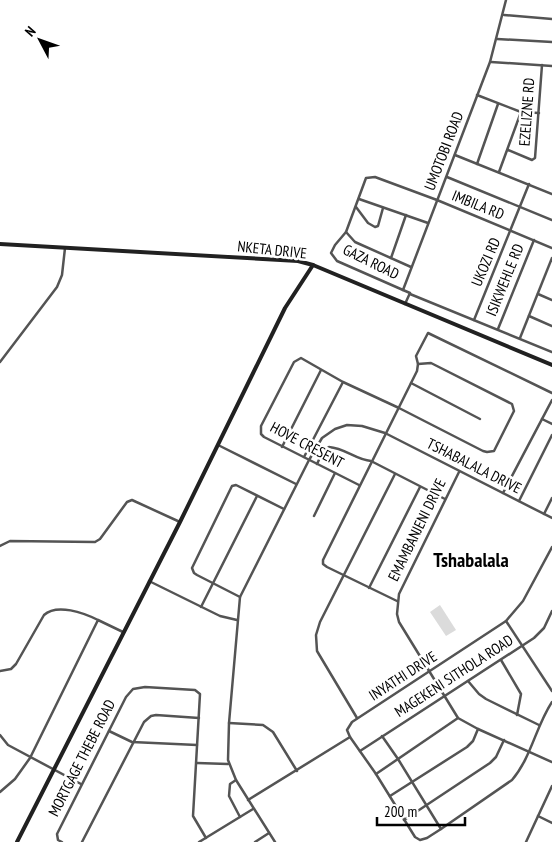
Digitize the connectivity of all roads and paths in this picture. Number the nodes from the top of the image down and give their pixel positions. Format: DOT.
graph roads {
  1 [pos="506,0"];
  2 [pos="503,14"];
  3 [pos="552,19"];
  4 [pos="497,39"];
  5 [pos="552,42"];
  6 [pos="490,62"];
  7 [pos="542,65"];
  8 [pos="552,66"];
  9 [pos="477,96"];
  10 [pos="498,104"];
  11 [pos="521,112"];
  12 [pos="539,114"];
  13 [pos="508,150"];
  14 [pos="455,155"];
  15 [pos="477,164"];
  16 [pos="499,172"];
  17 [pos="446,177"];
  18 [pos="529,184"];
  19 [pos="552,194"];
  20 [pos="359,199"];
  21 [pos="437,200"];
  22 [pos="356,207"];
  23 [pos="520,207"];
  24 [pos="383,208"];
  25 [pos="406,215"];
  26 [pos="552,220"];
  27 [pos="428,222"];
  28 [pos="511,230"];
  29 [pos="346,232"];
  30 [pos="534,240"];
  31 [pos="0,244"];
  32 [pos="65,248"];
  33 [pos="552,248"];
  34 [pos="391,258"];
  35 [pos="552,258"];
  36 [pos="313,265"];
  37 [pos="412,267"];
  38 [pos="546,272"];
  39 [pos="552,274"];
  40 [pos="403,290"];
  41 [pos="410,293"];
  42 [pos="538,294"];
  43 [pos="552,300"];
  44 [pos="406,304"];
  45 [pos="529,316"];
  46 [pos="474,320"];
  47 [pos="552,326"];
  48 [pos="498,329"];
  49 [pos="520,338"];
  50 [pos="552,352"];
  51 [pos="0,362"];
  52 [pos="418,364"];
  53 [pos="552,365"];
  54 [pos="321,370"];
  55 [pos="343,382"];
  56 [pos="411,384"];
  57 [pos="552,393"];
  58 [pos="552,400"];
  59 [pos="399,408"];
  60 [pos="480,419"];
  61 [pos="542,419"];
  62 [pos="552,424"];
  63 [pos="385,433"];
  64 [pos="552,435"];
  65 [pos="218,445"];
  66 [pos="282,447"];
  67 [pos="304,457"];
  68 [pos="309,460"];
  69 [pos="372,462"];
  70 [pos="317,464"];
  71 [pos="459,472"];
  72 [pos="336,473"];
  73 [pos="395,474"];
  74 [pos="296,484"];
  75 [pos="359,485"];
  76 [pos="420,487"];
  77 [pos="503,494"];
  78 [pos="257,496"];
  79 [pos="552,498"];
  80 [pos="445,499"];
  81 [pos="518,501"];
  82 [pos="284,509"];
  83 [pos="544,514"];
  84 [pos="314,516"];
  85 [pos="552,518"];
  86 [pos="180,522"];
  87 [pos="0,546"];
  88 [pos="552,547"];
  89 [pos="551,551"];
  90 [pos="344,576"];
  91 [pos="149,581"];
  92 [pos="214,583"];
  93 [pos="369,588"];
  94 [pos="240,597"];
  95 [pos="397,601"];
  96 [pos="201,607"];
  97 [pos="552,611"];
  98 [pos="98,620"];
  99 [pos="237,620"];
  100 [pos="506,621"];
  101 [pos="123,632"];
  102 [pos="523,645"];
  103 [pos="501,660"];
  104 [pos="0,671"];
  105 [pos="429,672"];
  106 [pos="468,681"];
  107 [pos="552,691"];
  108 [pos="444,696"];
  109 [pos="552,702"];
  110 [pos="517,715"];
  111 [pos="199,718"];
  112 [pos="357,718"];
  113 [pos="458,718"];
  114 [pos="229,723"];
  115 [pos="539,725"];
  116 [pos="478,729"];
  117 [pos="108,731"];
  118 [pos="0,735"];
  119 [pos="382,736"];
  120 [pos="350,737"];
  121 [pos="504,740"];
  122 [pos="132,742"];
  123 [pos="197,745"];
  124 [pos="528,750"];
  125 [pos="360,751"];
  126 [pos="30,758"];
  127 [pos="398,759"];
  128 [pos="552,762"];
  129 [pos="197,763"];
  130 [pos="228,764"];
  131 [pos="53,770"];
  132 [pos="297,770"];
  133 [pos="376,774"];
  134 [pos="236,780"];
  135 [pos="412,782"];
  136 [pos="82,784"];
  137 [pos="552,786"];
  138 [pos="551,791"];
  139 [pos="0,792"];
  140 [pos="390,796"];
  141 [pos="248,800"];
  142 [pos="426,805"];
  143 [pos="253,809"];
  144 [pos="537,816"];
  145 [pos="240,817"];
  146 [pos="404,820"];
  147 [pos="552,823"];
  148 [pos="442,828"];
  149 [pos="268,833"];
  150 [pos="206,838"];
  151 [pos="17,842"];
  152 [pos="62,842"];
  153 [pos="82,842"];
  154 [pos="199,842"];
  155 [pos="255,842"];
  156 [pos="275,842"];
  157 [pos="526,842"];
  1 -- 2 [label="street, UMOTOBI ROAD"];
  2 -- 3 [label="street"];
  2 -- 4 [label="street, UMOTOBI ROAD"];
  4 -- 5 [label="street"];
  4 -- 6 [label="street, UMOTOBI ROAD"];
  6 -- 7 [label="street"];
  6 -- 9 [label="street, UMOTOBI ROAD"];
  7 -- 8 [label="street"];
  7 -- 12 [label="street, EZELIZNE RD"];
  9 -- 10 [label="street"];
  9 -- 14 [label="street, UMOTOBI ROAD"];
  10 -- 11 [label="street"];
  10 -- 15 [label="street"];
  11 -- 12 [label="street"];
  11 -- 13 [label="street"];
  12 -- 13 [label="street, EZELIZNE RD"];
  13 -- 16 [label="street"];
  14 -- 15 [label="street"];
  14 -- 17 [label="street, UMOTOBI ROAD"];
  15 -- 16 [label="street"];
  16 -- 18 [label="street"];
  17 -- 21 [label="street, UMOTOBI ROAD"];
  17 -- 23 [label="street"];
  18 -- 19 [label="street"];
  18 -- 23 [label="street, UKOZI RD"];
  20 -- 21 [label="street, IMBILA RD"];
  20 -- 22 [label="street"];
  20 -- 24 [label="street"];
  21 -- 27 [label="street, UMOTOBI ROAD"];
  21 -- 28 [label="street, IMBILA RD"];
  22 -- 24 [label="street"];
  22 -- 29 [label="street"];
  23 -- 26 [label="street"];
  23 -- 28 [label="street, UKOZI RD"];
  24 -- 25 [label="street"];
  25 -- 27 [label="street"];
  25 -- 34 [label="street"];
  27 -- 37 [label="street, UMOTOBI ROAD"];
  28 -- 30 [label="street, IMBILA RD"];
  28 -- 46 [label="street, UKOZI RD"];
  29 -- 34 [label="street"];
  29 -- 40 [label="street, GAZA ROAD"];
  30 -- 33 [label="street, IMBILA RD"];
  30 -- 48 [label="street, ISIKWEHLE RD"];
  31 -- 32 [label="street, NKETA DRIVE"];
  32 -- 36 [label="street, NKETA DRIVE"];
  32 -- 51 [label="street"];
  34 -- 37 [label="street"];
  35 -- 38 [label="street"];
  36 -- 44 [label="street, NKETA DRIVE"];
  36 -- 65 [label="street"];
  37 -- 40 [label="street, UMOTOBI ROAD"];
  38 -- 39 [label="street"];
  38 -- 42 [label="street"];
  40 -- 41 [label="street"];
  41 -- 44 [label="street"];
  41 -- 46 [label="street"];
  42 -- 43 [label="street"];
  42 -- 45 [label="street"];
  44 -- 53 [label="street, NKETA DRIVE"];
  45 -- 47 [label="street"];
  45 -- 49 [label="street"];
  46 -- 48 [label="street"];
  48 -- 49 [label="street"];
  49 -- 50 [label="street"];
  52 -- 56 [label="street"];
  52 -- 57 [label="street"];
  52 -- 59 [label="street, HOVE CRESENT"];
  54 -- 55 [label="street, HOVE CRESENT"];
  54 -- 66 [label="street"];
  54 -- 66 [label="street, HOVE CRESENT"];
  55 -- 59 [label="street, HOVE CRESENT"];
  55 -- 67 [label="street"];
  56 -- 59 [label="street"];
  56 -- 60 [label="street"];
  58 -- 61 [label="street"];
  59 -- 63 [label="street"];
  61 -- 62 [label="street"];
  61 -- 77 [label="street"];
  63 -- 68 [label="street, TSHABALALA DRIVE"];
  63 -- 69 [label="street"];
  63 -- 71 [label="street, TSHABALALA DRIVE"];
  64 -- 81 [label="street"];
  65 -- 74 [label="street"];
  65 -- 86 [label="street"];
  66 -- 67 [label="street, HOVE CRESENT"];
  67 -- 68 [label="street, HOVE CRESENT"];
  68 -- 70 [label="street, HOVE CRESENT"];
  68 -- 74 [label="street, TSHABALALA DRIVE"];
  69 -- 70 [label="street"];
  69 -- 73 [label="street"];
  69 -- 75 [label="street"];
  70 -- 72 [label="street, HOVE CRESENT"];
  71 -- 77 [label="street, TSHABALALA DRIVE"];
  71 -- 80 [label="street, EMAMBANJENI DRIVE"];
  72 -- 75 [label="street, HOVE CRESENT"];
  72 -- 84 [label="street"];
  73 -- 76 [label="street"];
  73 -- 90 [label="street"];
  74 -- 82 [label="street, TSHABALALA DRIVE"];
  75 -- 90 [label="street"];
  76 -- 80 [label="street"];
  76 -- 93 [label="street"];
  77 -- 81 [label="street, TSHABALALA DRIVE"];
  78 -- 82 [label="street"];
  78 -- 92 [label="street"];
  78 -- 92 [label="street"];
  79 -- 83 [label="street"];
  80 -- 95 [label="street, EMAMBANJENI DRIVE"];
  81 -- 83 [label="street, TSHABALALA DRIVE"];
  82 -- 94 [label="street, TSHABALALA DRIVE"];
  83 -- 85 [label="street, TSHABALALA DRIVE"];
  86 -- 87 [label="street"];
  86 -- 91 [label="street"];
  88 -- 89 [label="street, INYATHI DRIVE"];
  89 -- 100 [label="street, INYATHI DRIVE"];
  90 -- 93 [label="street"];
  90 -- 112 [label="street"];
  91 -- 96 [label="street"];
  91 -- 101 [label="street"];
  92 -- 94 [label="street"];
  92 -- 96 [label="street"];
  93 -- 95 [label="street"];
  94 -- 99 [label="street, TSHABALALA DRIVE"];
  95 -- 105 [label="street, EMAMBANJENI DRIVE"];
  96 -- 99 [label="street"];
  97 -- 102 [label="street, MAGEKENI SITHOLA ROAD"];
  98 -- 101 [label="street"];
  98 -- 104 [label="street"];
  98 -- 126 [label="street"];
  99 -- 114 [label="street, TSHABALALA DRIVE"];
  100 -- 102 [label="street"];
  100 -- 105 [label="street, INYATHI DRIVE"];
  101 -- 131 [label="street"];
  102 -- 103 [label="street, MAGEKENI SITHOLA ROAD"];
  102 -- 107 [label="street"];
  103 -- 106 [label="street, MAGEKENI SITHOLA ROAD"];
  103 -- 110 [label="street"];
  105 -- 108 [label="street, EMAMBANJENI DRIVE"];
  105 -- 112 [label="street, INYATHI DRIVE"];
  106 -- 108 [label="street, MAGEKENI SITHOLA ROAD"];
  106 -- 110 [label="street"];
  108 -- 113 [label="street, EMAMBANJENI DRIVE"];
  108 -- 119 [label="street, MAGEKENI SITHOLA ROAD"];
  109 -- 115 [label="street"];
  110 -- 115 [label="street"];
  111 -- 117 [label="street, MORTGAGE THEBE ROAD"];
  111 -- 122 [label="street"];
  111 -- 123 [label="street, MORTGAGE THEBE ROAD"];
  112 -- 120 [label="street"];
  113 -- 116 [label="street, EMAMBANJENI DRIVE"];
  113 -- 127 [label="street"];
  114 -- 130 [label="street, TSHABALALA DRIVE"];
  114 -- 132 [label="street"];
  115 -- 124 [label="street"];
  116 -- 121 [label="street, EMAMBANJENI DRIVE"];
  116 -- 135 [label="street"];
  117 -- 122 [label="street"];
  117 -- 136 [label="street, MORTGAGE THEBE ROAD"];
  118 -- 126 [label="street"];
  119 -- 125 [label="street, MAGEKENI SITHOLA ROAD"];
  119 -- 127 [label="street"];
  120 -- 125 [label="street"];
  120 -- 132 [label="street"];
  121 -- 124 [label="street, EMAMBANJENI DRIVE"];
  121 -- 142 [label="street"];
  122 -- 123 [label="street"];
  122 -- 153 [label="street"];
  123 -- 129 [label="street, MORTGAGE THEBE ROAD"];
  124 -- 128 [label="street, EMAMBANJENI DRIVE"];
  124 -- 148 [label="street"];
  125 -- 133 [label="street"];
  126 -- 131 [label="street"];
  126 -- 139 [label="street"];
  127 -- 133 [label="street"];
  127 -- 135 [label="street"];
  129 -- 130 [label="street"];
  129 -- 150 [label="street, MORTGAGE THEBE ROAD"];
  130 -- 134 [label="street"];
  131 -- 136 [label="street"];
  131 -- 151 [label="street"];
  132 -- 141 [label="street"];
  133 -- 140 [label="street"];
  134 -- 141 [label="street"];
  134 -- 145 [label="street"];
  135 -- 140 [label="street"];
  135 -- 142 [label="street"];
  136 -- 152 [label="street, MORTGAGE THEBE ROAD"];
  137 -- 138 [label="street"];
  138 -- 144 [label="street"];
  140 -- 146 [label="street"];
  141 -- 143 [label="street"];
  142 -- 146 [label="street"];
  142 -- 148 [label="street"];
  143 -- 145 [label="street"];
  143 -- 149 [label="street"];
  144 -- 147 [label="street"];
  144 -- 157 [label="street"];
  145 -- 150 [label="street"];
  146 -- 148 [label="street"];
  149 -- 155 [label="street"];
  149 -- 156 [label="street"];
  150 -- 154 [label="street"];
}
